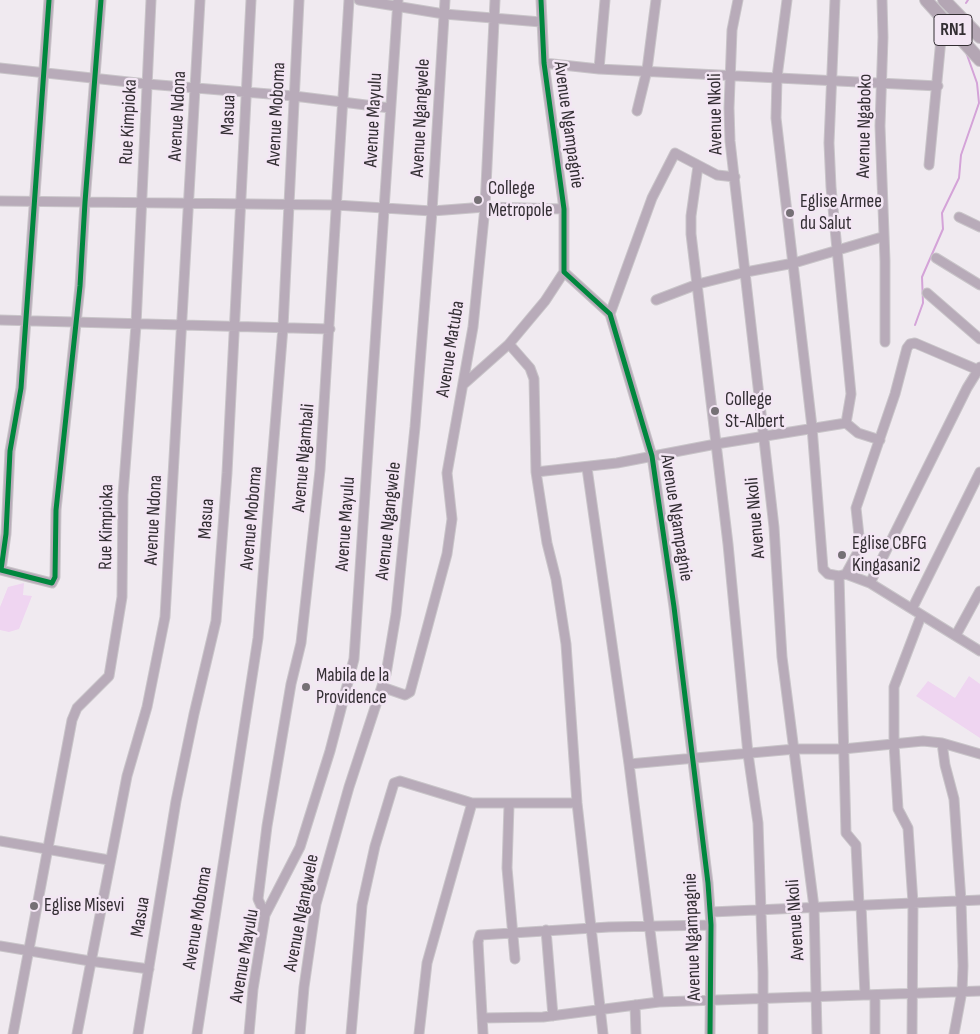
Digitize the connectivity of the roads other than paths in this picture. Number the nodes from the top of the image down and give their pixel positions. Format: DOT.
graph roads {
  1 [pos="49,0"];
  2 [pos="102,0"];
  3 [pos="151,0"];
  4 [pos="200,0"];
  5 [pos="251,0"];
  6 [pos="299,0"];
  7 [pos="349,0"];
  8 [pos="359,0"];
  9 [pos="445,0"];
  10 [pos="495,0"];
  11 [pos="541,0"];
  12 [pos="605,0"];
  13 [pos="656,0"];
  14 [pos="738,0"];
  15 [pos="787,0"];
  16 [pos="835,0"];
  17 [pos="882,0"];
  18 [pos="926,0"];
  19 [pos="944,0"];
  20 [pos="398,2"];
  21 [pos="444,14"];
  22 [pos="943,18"];
  23 [pos="494,19"];
  24 [pos="541,22"];
  25 [pos="980,36"];
  26 [pos="980,60"];
  27 [pos="544,63"];
  28 [pos="0,68"];
  29 [pos="599,69"];
  30 [pos="647,70"];
  31 [pos="43,72"];
  32 [pos="730,74"];
  33 [pos="777,77"];
  34 [pos="96,78"];
  35 [pos="831,80"];
  36 [pos="147,84"];
  37 [pos="882,84"];
  38 [pos="938,86"];
  39 [pos="196,88"];
  40 [pos="246,92"];
  41 [pos="294,96"];
  42 [pos="342,101"];
  43 [pos="390,108"];
  44 [pos="637,111"];
  45 [pos="929,165"];
  46 [pos="698,166"];
  47 [pos="735,177"];
  48 [pos="0,201"];
  49 [pos="34,202"];
  50 [pos="84,202"];
  51 [pos="189,203"];
  52 [pos="141,204"];
  53 [pos="242,204"];
  54 [pos="288,206"];
  55 [pos="336,206"];
  56 [pos="385,207"];
  57 [pos="485,207"];
  58 [pos="564,209"];
  59 [pos="432,210"];
  60 [pos="959,217"];
  61 [pos="980,227"];
  62 [pos="882,237"];
  63 [pos="836,251"];
  64 [pos="936,258"];
  65 [pos="794,263"];
  66 [pos="564,272"];
  67 [pos="746,272"];
  68 [pos="698,284"];
  69 [pos="980,285"];
  70 [pos="927,293"];
  71 [pos="656,300"];
  72 [pos="610,314"];
  73 [pos="0,320"];
  74 [pos="25,320"];
  75 [pos="76,324"];
  76 [pos="136,325"];
  77 [pos="181,325"];
  78 [pos="233,327"];
  79 [pos="283,327"];
  80 [pos="330,329"];
  81 [pos="980,340"];
  82 [pos="885,342"];
  83 [pos="509,344"];
  84 [pos="979,368"];
  85 [pos="464,384"];
  86 [pos="846,423"];
  87 [pos="812,427"];
  88 [pos="764,437"];
  89 [pos="880,440"];
  90 [pos="716,444"];
  91 [pos="652,456"];
  92 [pos="587,468"];
  93 [pos="536,472"];
  94 [pos="980,472"];
  95 [pos="1,573"];
  96 [pos="842,575"];
  97 [pos="870,583"];
  98 [pos="980,591"];
  99 [pos="912,610"];
  100 [pos="921,616"];
  101 [pos="956,635"];
  102 [pos="980,651"];
  103 [pos="382,687"];
  104 [pos="942,743"];
  105 [pos="894,744"];
  106 [pos="795,749"];
  107 [pos="843,749"];
  108 [pos="748,754"];
  109 [pos="980,754"];
  110 [pos="694,759"];
  111 [pos="629,764"];
  112 [pos="472,803"];
  113 [pos="577,803"];
  114 [pos="509,805"];
  115 [pos="0,841"];
  116 [pos="46,848"];
  117 [pos="109,860"];
  118 [pos="961,900"];
  119 [pos="980,900"];
  120 [pos="913,902"];
  121 [pos="860,905"];
  122 [pos="814,907"];
  123 [pos="760,909"];
  124 [pos="711,912"];
  125 [pos="264,915"];
  126 [pos="649,925"];
  127 [pos="712,925"];
  128 [pos="591,928"];
  129 [pos="546,930"];
  130 [pos="513,932"];
  131 [pos="0,946"];
  132 [pos="30,950"];
  133 [pos="515,959"];
  134 [pos="90,961"];
  135 [pos="149,969"];
  136 [pos="962,991"];
  137 [pos="980,991"];
  138 [pos="913,993"];
  139 [pos="816,995"];
  140 [pos="865,995"];
  141 [pos="875,995"];
  142 [pos="763,998"];
  143 [pos="711,1000"];
  144 [pos="659,1002"];
  145 [pos="635,1004"];
  146 [pos="602,1008"];
  147 [pos="553,1016"];
  148 [pos="482,1018"];
  149 [pos="12,1034"];
  150 [pos="78,1034"];
  151 [pos="138,1034"];
  152 [pos="197,1034"];
  153 [pos="249,1034"];
  154 [pos="300,1034"];
  155 [pos="351,1034"];
  156 [pos="419,1034"];
  157 [pos="483,1034"];
  158 [pos="603,1034"];
  159 [pos="636,1034"];
  160 [pos="710,1034"];
  161 [pos="763,1034"];
  162 [pos="817,1034"];
  163 [pos="875,1034"];
  164 [pos="912,1034"];
  165 [pos="954,1034"];
  1 -- 31 [label="street"];
  2 -- 34 [label="street"];
  3 -- 36 [label="street, Rue Kimpioka"];
  4 -- 39 [label="street, Avenue Ndona"];
  5 -- 40 [label="street, Masua"];
  6 -- 41 [label="street, Avenue Moboma"];
  7 -- 42 [label="street, Avenue Ngambali"];
  8 -- 20 [label="street"];
  9 -- 21 [label="street, Avenue Ngangwele"];
  10 -- 23 [label="street, Avenue Matuba"];
  11 -- 24 [label="street, Avenue Ngampagnie"];
  12 -- 29 [label="street"];
  13 -- 30 [label="street"];
  14 -- 32 [label="street, Avenue Nkoli"];
  15 -- 33 [label="street"];
  16 -- 35 [label="street"];
  17 -- 37 [label="street, Avenue Ngaboko"];
  18 -- 22 [label="highway, RN1"];
  19 -- 25 [label="highway, RN1"];
  20 -- 21 [label="street"];
  20 -- 43 [label="street, Avenue Mayulu"];
  21 -- 23 [label="street"];
  21 -- 59 [label="street, Avenue Ngangwele"];
  22 -- 26 [label="highway, RN1"];
  22 -- 38 [label="street"];
  23 -- 24 [label="street"];
  23 -- 57 [label="street, Avenue Matuba"];
  24 -- 27 [label="street, Avenue Ngampagnie"];
  27 -- 29 [label="street"];
  27 -- 58 [label="street, Avenue Ngampagnie"];
  28 -- 31 [label="street"];
  29 -- 30 [label="street"];
  30 -- 32 [label="street"];
  30 -- 44 [label="street"];
  31 -- 34 [label="street"];
  31 -- 49 [label="street"];
  32 -- 33 [label="street"];
  32 -- 47 [label="street, Avenue Nkoli"];
  33 -- 35 [label="street"];
  33 -- 65 [label="street"];
  34 -- 36 [label="street"];
  34 -- 50 [label="street"];
  35 -- 37 [label="street"];
  35 -- 63 [label="street"];
  36 -- 39 [label="street"];
  36 -- 52 [label="street, Rue Kimpioka"];
  37 -- 38 [label="street"];
  37 -- 62 [label="street, Avenue Ngaboko"];
  38 -- 45 [label="street"];
  39 -- 40 [label="street"];
  39 -- 51 [label="street, Avenue Ndona"];
  40 -- 41 [label="street"];
  40 -- 53 [label="street, Masua"];
  41 -- 42 [label="street"];
  41 -- 54 [label="street, Avenue Moboma"];
  42 -- 43 [label="street"];
  42 -- 55 [label="street, Avenue Ngambali"];
  43 -- 56 [label="street, Avenue Mayulu"];
  46 -- 47 [label="street"];
  46 -- 68 [label="street"];
  46 -- 72 [label="street"];
  47 -- 67 [label="street, Avenue Nkoli"];
  48 -- 49 [label="street"];
  49 -- 50 [label="street"];
  49 -- 74 [label="street"];
  50 -- 52 [label="street"];
  50 -- 75 [label="street"];
  51 -- 52 [label="street"];
  51 -- 53 [label="street"];
  51 -- 77 [label="street, Avenue Ndona"];
  52 -- 76 [label="street, Rue Kimpioka"];
  53 -- 54 [label="street"];
  53 -- 78 [label="street, Masua"];
  54 -- 55 [label="street"];
  54 -- 79 [label="street, Avenue Moboma"];
  55 -- 56 [label="street"];
  55 -- 80 [label="street, Avenue Ngambali"];
  56 -- 59 [label="street"];
  56 -- 125 [label="street, Avenue Mayulu"];
  57 -- 58 [label="street"];
  57 -- 59 [label="street"];
  57 -- 85 [label="street, Avenue Matuba"];
  58 -- 66 [label="street, Avenue Ngampagnie"];
  59 -- 103 [label="street, Avenue Ngangwele"];
  60 -- 61 [label="street"];
  62 -- 63 [label="street"];
  62 -- 82 [label="street, Avenue Ngaboko"];
  63 -- 65 [label="street"];
  63 -- 86 [label="street"];
  64 -- 69 [label="street"];
  65 -- 67 [label="street"];
  65 -- 87 [label="street"];
  66 -- 72 [label="street"];
  66 -- 83 [label="street"];
  67 -- 68 [label="street"];
  67 -- 88 [label="street, Avenue Nkoli"];
  68 -- 71 [label="street"];
  68 -- 90 [label="street"];
  70 -- 81 [label="street"];
  72 -- 91 [label="street, Avenue Ngampagnie"];
  73 -- 74 [label="street"];
  74 -- 75 [label="street"];
  74 -- 95 [label="street"];
  75 -- 76 [label="street"];
  75 -- 95 [label="street"];
  76 -- 77 [label="street"];
  76 -- 116 [label="street, Rue Kimpioka"];
  77 -- 78 [label="street"];
  77 -- 117 [label="street, Avenue Ndona"];
  78 -- 79 [label="street"];
  78 -- 135 [label="street, Masua"];
  79 -- 80 [label="street"];
  79 -- 152 [label="street, Avenue Moboma"];
  80 -- 125 [label="street, Avenue Ngambali"];
  83 -- 85 [label="street"];
  83 -- 93 [label="street"];
  84 -- 89 [label="street"];
  84 -- 97 [label="street"];
  85 -- 103 [label="street, Avenue Matuba"];
  86 -- 87 [label="street"];
  86 -- 89 [label="street"];
  87 -- 88 [label="street"];
  87 -- 96 [label="street"];
  88 -- 90 [label="street"];
  88 -- 106 [label="street, Avenue Nkoli"];
  89 -- 96 [label="street"];
  90 -- 91 [label="street"];
  90 -- 108 [label="street"];
  91 -- 92 [label="street"];
  91 -- 110 [label="street, Avenue Ngampagnie"];
  92 -- 93 [label="street"];
  92 -- 111 [label="street"];
  93 -- 113 [label="street"];
  94 -- 99 [label="street"];
  96 -- 97 [label="street"];
  96 -- 107 [label="street"];
  97 -- 99 [label="street"];
  98 -- 101 [label="street"];
  99 -- 100 [label="street"];
  100 -- 101 [label="street"];
  100 -- 105 [label="street"];
  101 -- 102 [label="street"];
  103 -- 154 [label="street, Avenue Ngangwele"];
  104 -- 105 [label="street"];
  104 -- 109 [label="street"];
  104 -- 118 [label="street"];
  105 -- 107 [label="street"];
  105 -- 120 [label="street"];
  106 -- 107 [label="street"];
  106 -- 108 [label="street"];
  106 -- 122 [label="street, Avenue Nkoli"];
  107 -- 121 [label="street"];
  108 -- 110 [label="street"];
  108 -- 123 [label="street"];
  110 -- 111 [label="street"];
  110 -- 124 [label="street, Avenue Ngampagnie"];
  111 -- 126 [label="street"];
  112 -- 114 [label="street"];
  112 -- 155 [label="street"];
  112 -- 156 [label="street"];
  113 -- 114 [label="street"];
  113 -- 128 [label="street"];
  114 -- 130 [label="street"];
  115 -- 116 [label="street"];
  116 -- 117 [label="street"];
  116 -- 132 [label="street, Rue Kimpioka"];
  117 -- 134 [label="street, Avenue Ndona"];
  118 -- 119 [label="street"];
  118 -- 120 [label="street"];
  118 -- 136 [label="street"];
  120 -- 121 [label="street"];
  120 -- 138 [label="street"];
  121 -- 122 [label="street"];
  121 -- 140 [label="street"];
  122 -- 123 [label="street"];
  122 -- 139 [label="street, Avenue Nkoli"];
  123 -- 124 [label="street"];
  123 -- 142 [label="street"];
  124 -- 127 [label="street, Avenue Ngampagnie"];
  125 -- 153 [label="street, Avenue Mayulu"];
  126 -- 127 [label="street"];
  126 -- 128 [label="street"];
  126 -- 144 [label="street"];
  127 -- 143 [label="street, Avenue Ngampagnie"];
  128 -- 129 [label="street"];
  128 -- 146 [label="street"];
  129 -- 130 [label="street"];
  129 -- 147 [label="street"];
  130 -- 133 [label="street"];
  130 -- 148 [label="street"];
  131 -- 132 [label="street"];
  132 -- 134 [label="street"];
  132 -- 149 [label="street, Rue Kimpioka"];
  134 -- 135 [label="street"];
  134 -- 150 [label="street, Avenue Ndona"];
  135 -- 151 [label="street, Masua"];
  136 -- 137 [label="street"];
  136 -- 138 [label="street"];
  136 -- 165 [label="street"];
  138 -- 141 [label="street"];
  138 -- 164 [label="street"];
  139 -- 140 [label="street"];
  139 -- 142 [label="street"];
  139 -- 162 [label="street, Avenue Nkoli"];
  140 -- 141 [label="street"];
  141 -- 163 [label="street"];
  142 -- 143 [label="street"];
  142 -- 161 [label="street"];
  143 -- 144 [label="street"];
  143 -- 160 [label="street, Avenue Ngampagnie"];
  144 -- 145 [label="street"];
  145 -- 146 [label="street"];
  145 -- 159 [label="street"];
  146 -- 147 [label="street"];
  146 -- 158 [label="street"];
  147 -- 148 [label="street"];
  148 -- 157 [label="street"];
}
